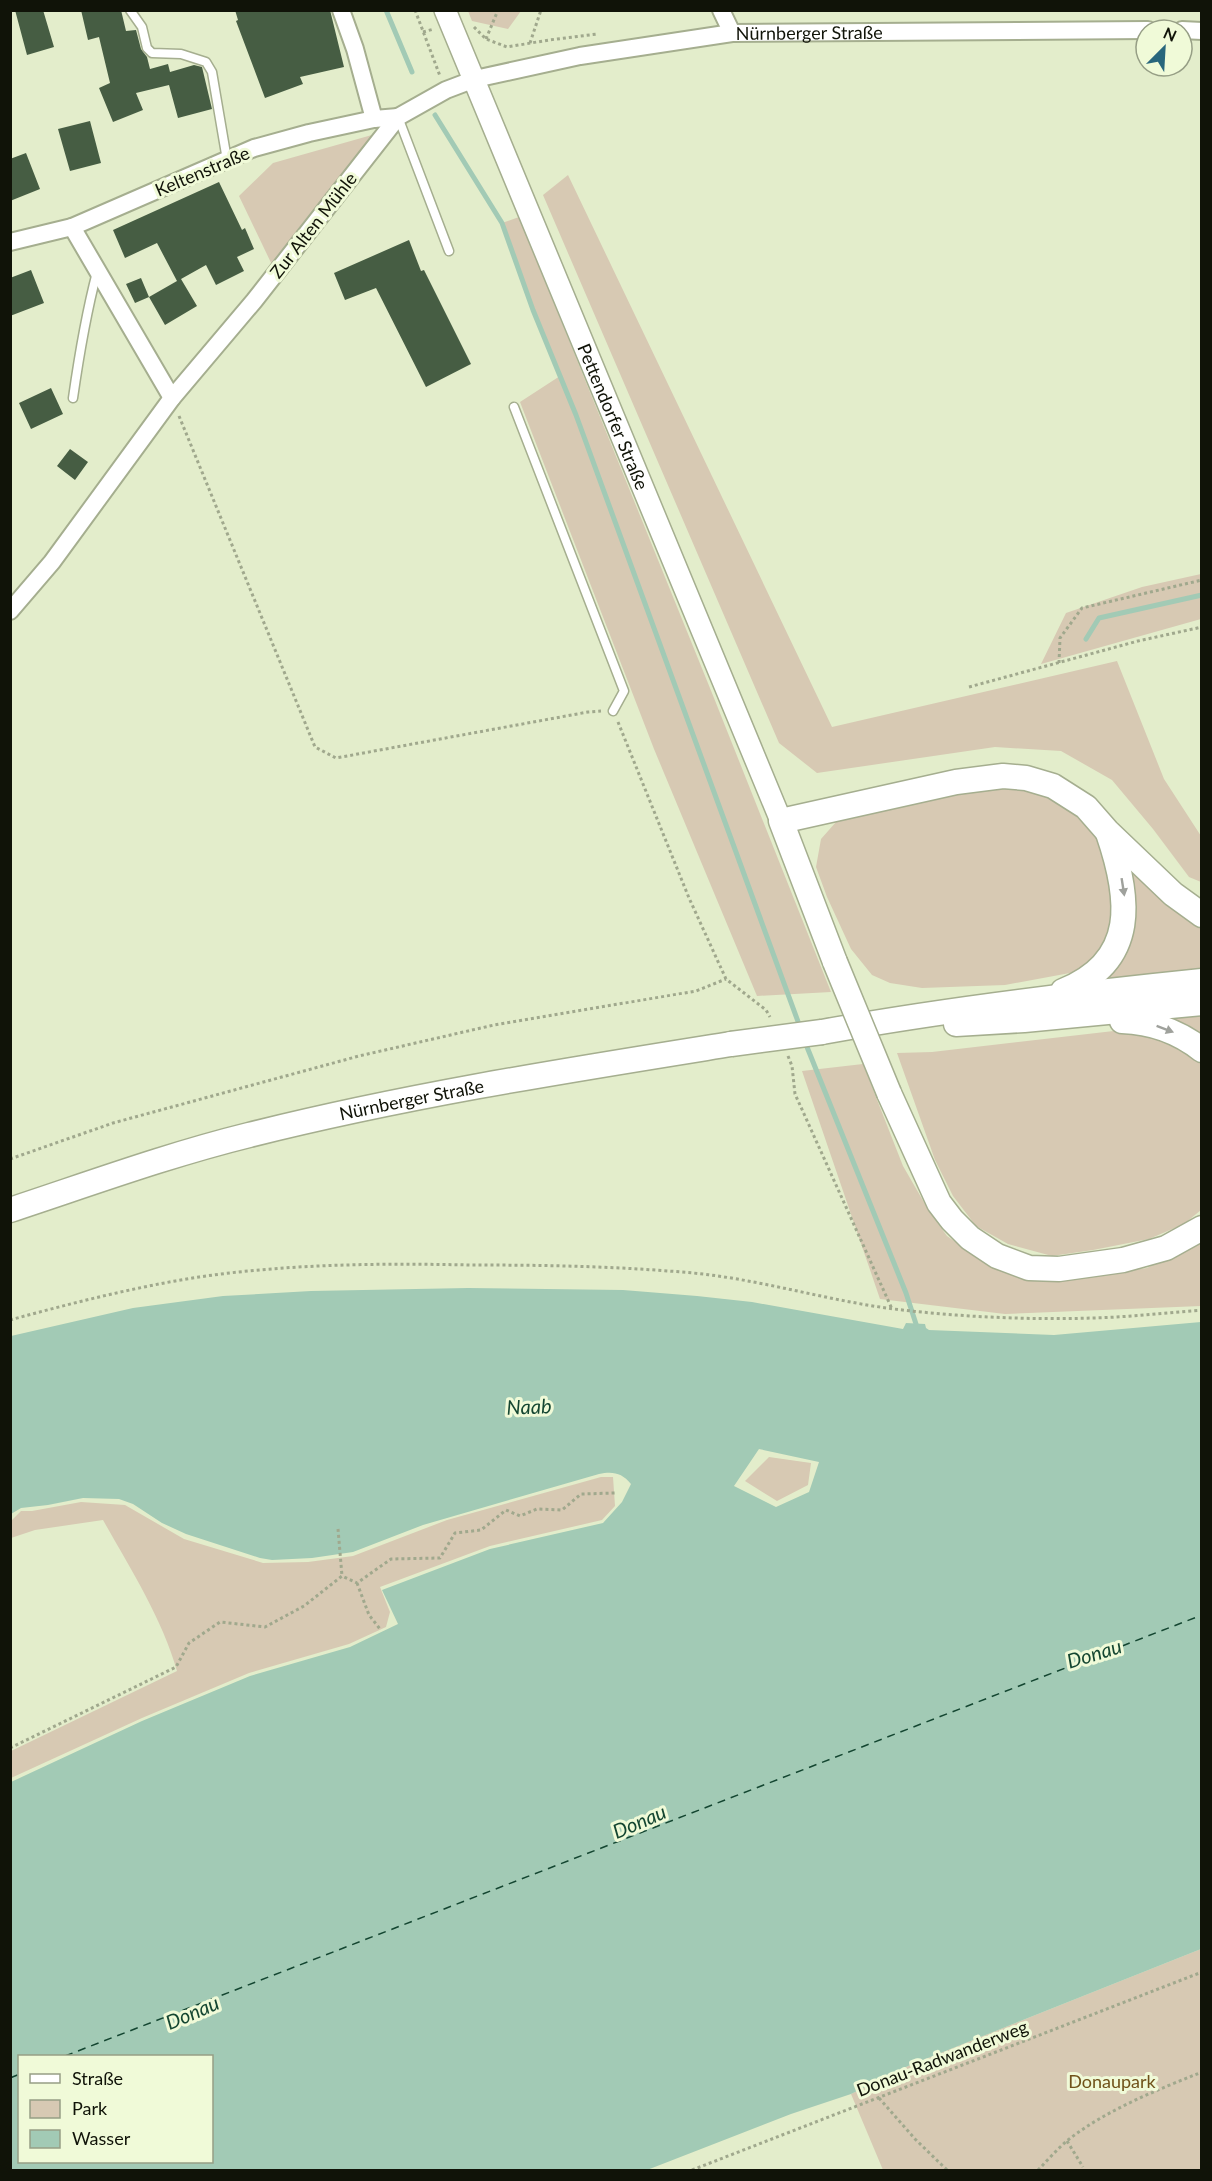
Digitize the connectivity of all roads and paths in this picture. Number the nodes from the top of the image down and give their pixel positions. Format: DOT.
graph roads {
  1 [pos="130,10"];
  2 [pos="341,10"];
  3 [pos="415,10"];
  4 [pos="498,10"];
  5 [pos="541,10"];
  6 [pos="721,10"];
  7 [pos="448,17"];
  8 [pos="1134,30"];
  9 [pos="423,32"];
  10 [pos="732,33"];
  11 [pos="597,34"];
  12 [pos="486,39"];
  13 [pos="530,43"];
  14 [pos="475,79"];
  15 [pos="446,90"];
  16 [pos="398,117"];
  17 [pos="374,119"];
  18 [pos="227,160"];
  19 [pos="72,227"];
  20 [pos="10,242"];
  21 [pos="449,251"];
  22 [pos="98,271"];
  23 [pos="73,398"];
  24 [pos="172,398"];
  25 [pos="514,407"];
  26 [pos="1202,580"];
  27 [pos="10,611"];
  28 [pos="1202,627"];
  29 [pos="1059,663"];
  30 [pos="969,687"];
  31 [pos="613,711"];
  32 [pos="781,821"];
  33 [pos="1107,831"];
  34 [pos="1202,915"];
  35 [pos="726,979"];
  36 [pos="1202,981"];
  37 [pos="1047,997"];
  38 [pos="1202,1004"];
  39 [pos="771,1019"];
  40 [pos="1024,1020"];
  41 [pos="822,1032"];
  42 [pos="784,1047"];
  43 [pos="1202,1050"];
  44 [pos="10,1159"];
  45 [pos="10,1210"];
  46 [pos="1202,1228"];
  47 [pos="892,1309"];
  48 [pos="1202,1310"];
  49 [pos="10,1320"];
  50 [pos="615,1493"];
  51 [pos="338,1529"];
  52 [pos="342,1576"];
  53 [pos="357,1583"];
  54 [pos="380,1629"];
  55 [pos="10,1748"];
  56 [pos="1202,1972"];
  57 [pos="1202,2072"];
  58 [pos="878,2097"];
  59 [pos="1067,2141"];
  60 [pos="1083,2167"];
  61 [pos="692,2170"];
  62 [pos="947,2170"];
  63 [pos="1038,2170"];
  1 -- 18 [label="lane"];
  2 -- 17 [label="street"];
  3 -- 9 [label="path"];
  4 -- 12 [label="path"];
  5 -- 13 [label="path"];
  6 -- 10 [label="street"];
  7 -- 9 [label="path"];
  7 -- 12 [label="path"];
  7 -- 14 [label="street, Pettendorfer Straße"];
  8 -- 10 [label="street, Nürnberger Straße"];
  9 -- 15 [label="path"];
  10 -- 14 [label="street, Nürnberger Straße"];
  11 -- 13 [label="path"];
  12 -- 13 [label="path"];
  14 -- 15 [label="street, Zur Alten Mühle"];
  14 -- 32 [label="street, Pettendorfer Straße"];
  15 -- 16 [label="street, Zur Alten Mühle"];
  16 -- 17 [label="street, Keltenstraße"];
  16 -- 21 [label="lane"];
  16 -- 24 [label="street, Zur Alten Mühle"];
  17 -- 18 [label="street, Keltenstraße"];
  18 -- 19 [label="street, Keltenstraße"];
  19 -- 20 [label="street, Keltenstraße"];
  19 -- 22 [label="street"];
  22 -- 23 [label="lane"];
  22 -- 24 [label="street"];
  24 -- 27 [label="street, Zur Alten Mühle"];
  24 -- 31 [label="path"];
  25 -- 31 [label="lane"];
  26 -- 29 [label="path"];
  28 -- 29 [label="path"];
  29 -- 30 [label="path"];
  31 -- 35 [label="path"];
  32 -- 33 [label="main road"];
  32 -- 46 [label="main road, bridge"];
  33 -- 34 [label="main road"];
  33 -- 37 [label="main road, one-way"];
  35 -- 39 [label="path"];
  35 -- 44 [label="path"];
  36 -- 37 [label="main road"];
  37 -- 41 [label="main road"];
  38 -- 40 [label="main road"];
  40 -- 41 [label="main road"];
  40 -- 43 [label="main road, one-way"];
  41 -- 45 [label="main road, Nürnberger Straße, bridge"];
  42 -- 47 [label="path"];
  47 -- 48 [label="path"];
  47 -- 49 [label="path"];
  50 -- 53 [label="path"];
  51 -- 52 [label="path"];
  52 -- 53 [label="path"];
  52 -- 55 [label="path"];
  53 -- 54 [label="path"];
  56 -- 58 [label="path, Donau-Radwanderweg"];
  57 -- 59 [label="path"];
  58 -- 61 [label="path, Donau-Radwanderweg"];
  58 -- 62 [label="path"];
  59 -- 60 [label="path"];
  59 -- 63 [label="path"];
}
